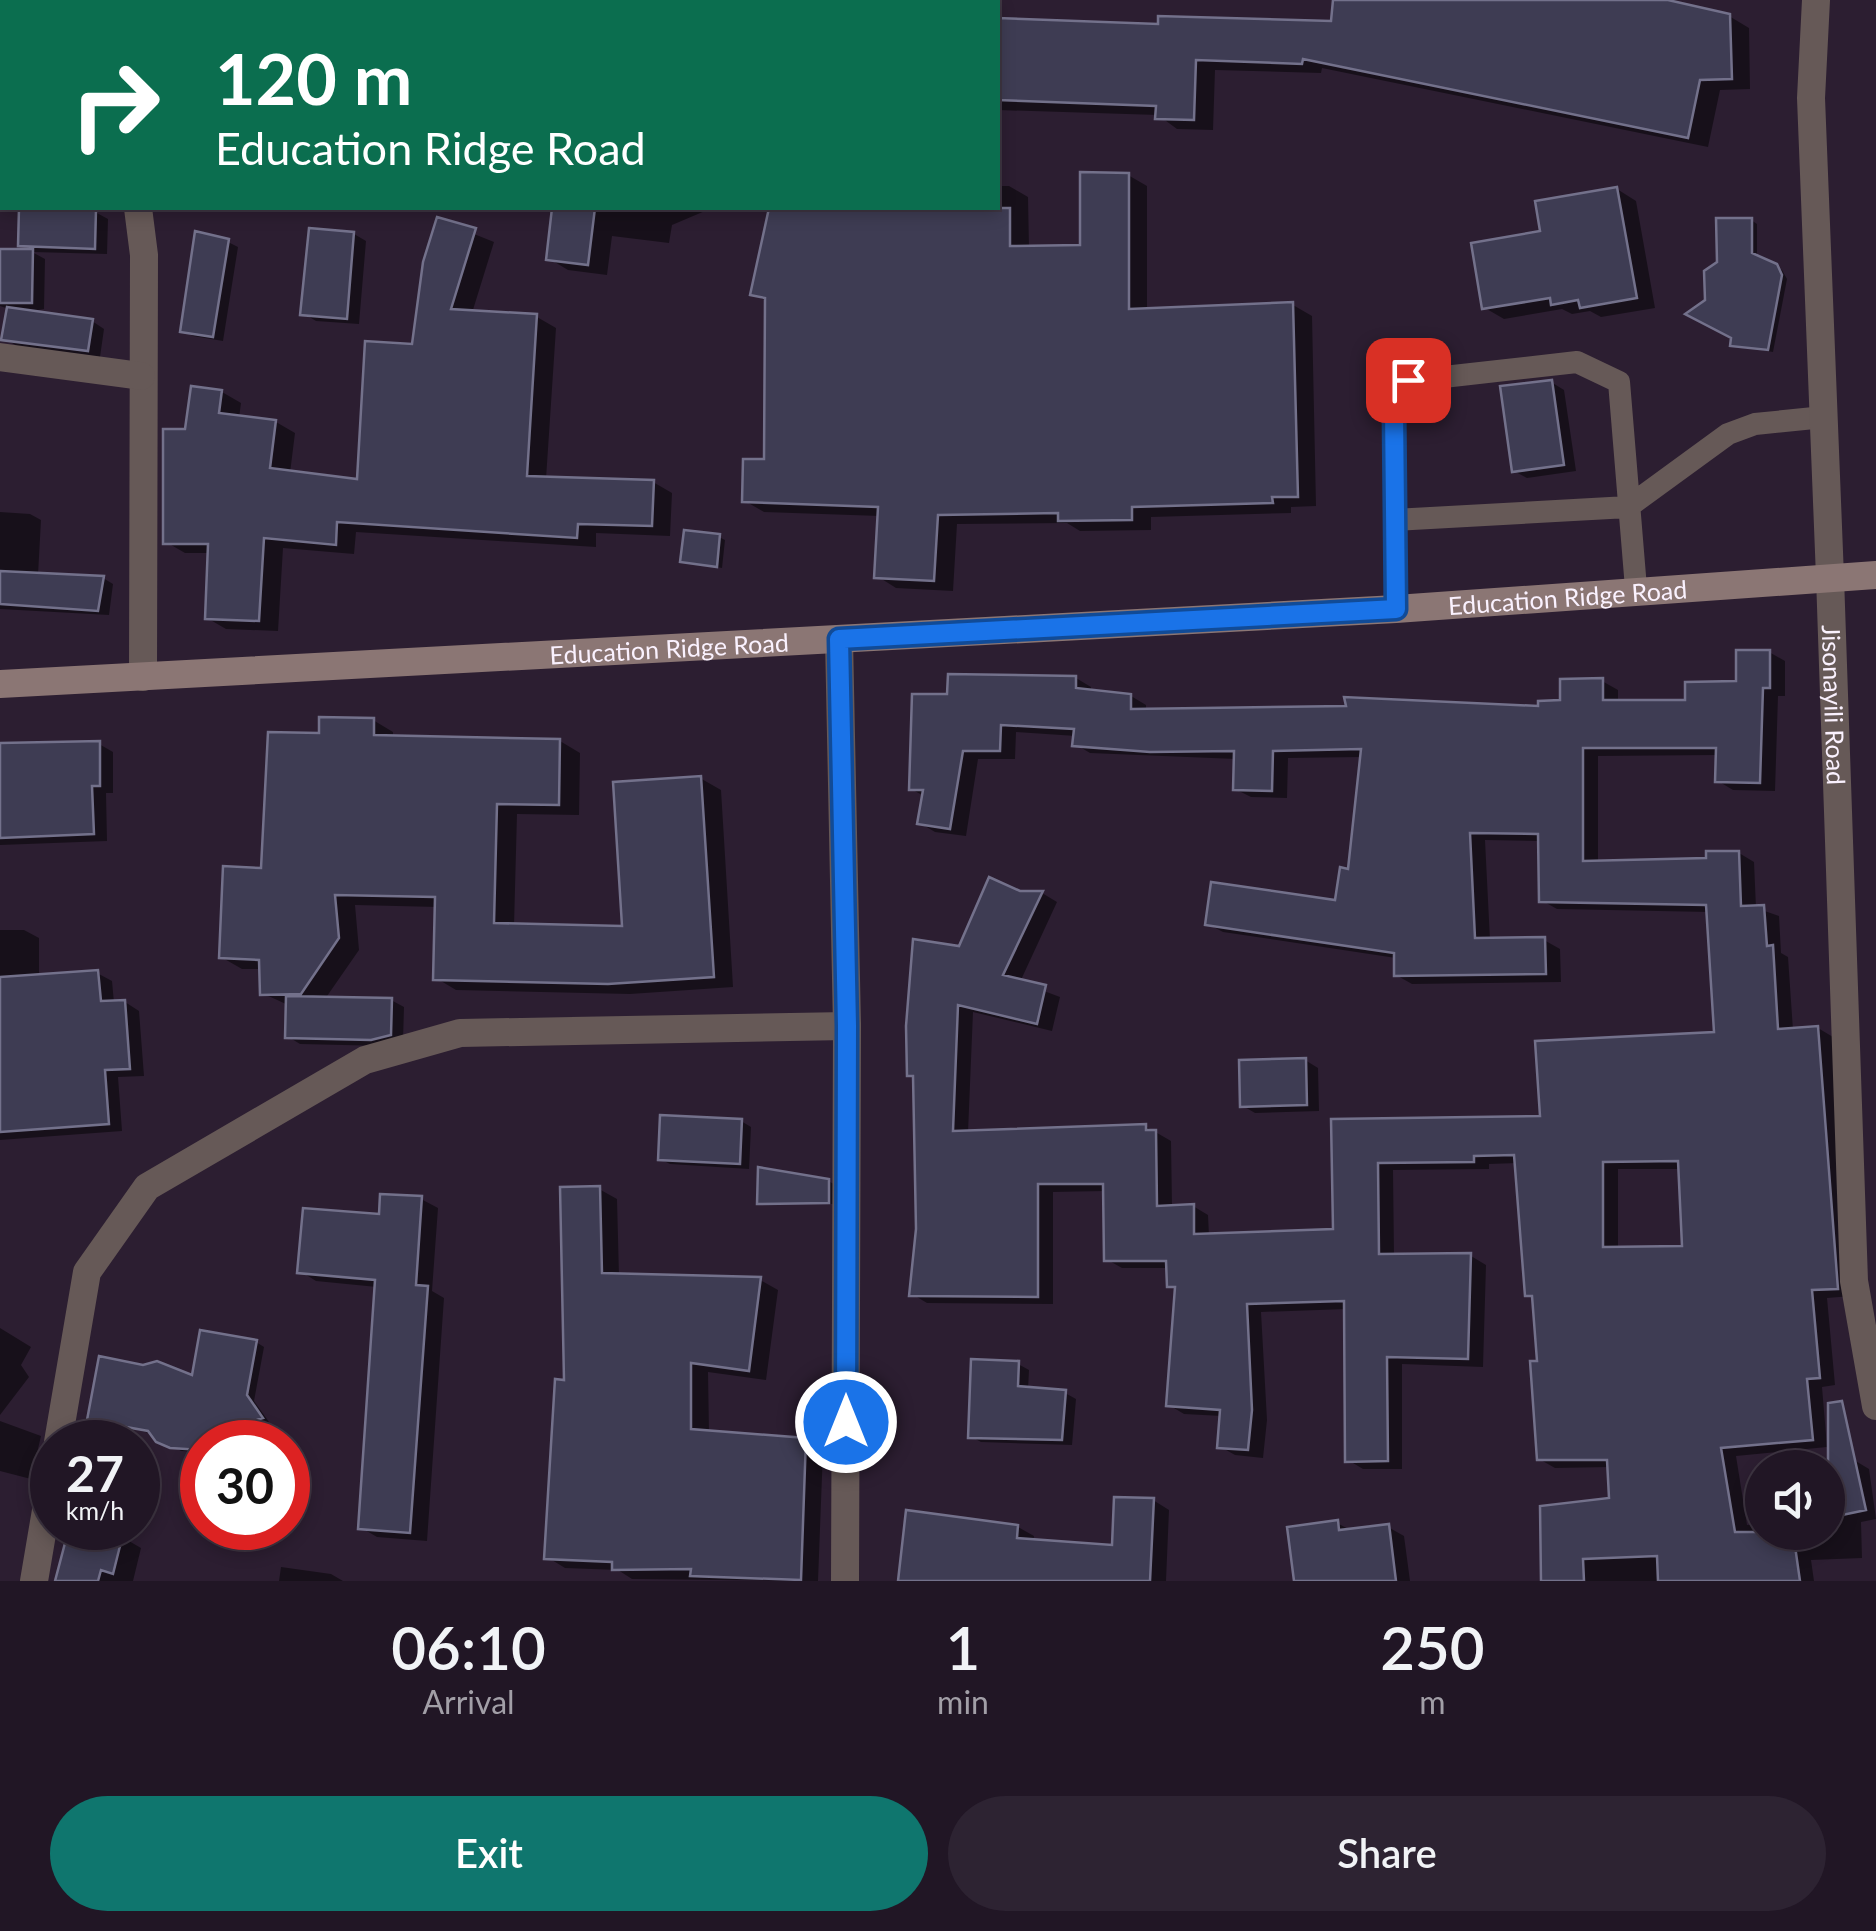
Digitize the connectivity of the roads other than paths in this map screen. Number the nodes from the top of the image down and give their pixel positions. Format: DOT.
graph roads {
  1 [pos="1816,0"];
  2 [pos="138,210"];
  3 [pos="0,357"];
  4 [pos="141,376"];
  5 [pos="1824,417"];
  6 [pos="1628,507"];
  7 [pos="1394,520"];
  8 [pos="1876,575"];
  9 [pos="1830,577"];
  10 [pos="1636,588"];
  11 [pos="1396,609"];
  12 [pos="839,639"];
  13 [pos="143,677"];
  14 [pos="0,684"];
  15 [pos="847,1026"];
  16 [pos="1876,1406"];
  17 [pos="62,1420"];
  18 [pos="39,1550"];
  19 [pos="34,1581"];
  20 [pos="846,1581"];
  1 -- 5 [label="street, Jisonayili Road"];
  2 -- 4 [label="street"];
  3 -- 4 [label="street"];
  4 -- 13 [label="street"];
  5 -- 6 [label="lane"];
  5 -- 9 [label="street, Jisonayili Road"];
  6 -- 7 [label="lane"];
  6 -- 7 [label="lane"];
  6 -- 10 [label="lane"];
  7 -- 11 [label="lane"];
  8 -- 9 [label="main road, Education Ridge Road"];
  9 -- 10 [label="main road, Education Ridge Road"];
  9 -- 16 [label="street, Jisonayili Road"];
  10 -- 11 [label="main road, Education Ridge Road"];
  11 -- 12 [label="main road, Education Ridge Road"];
  12 -- 13 [label="main road, Education Ridge Road"];
  12 -- 15 [label="street"];
  13 -- 14 [label="main road, Education Ridge Road"];
  15 -- 17 [label="street"];
  15 -- 20 [label="street"];
  18 -- 19 [label="street"];
}
